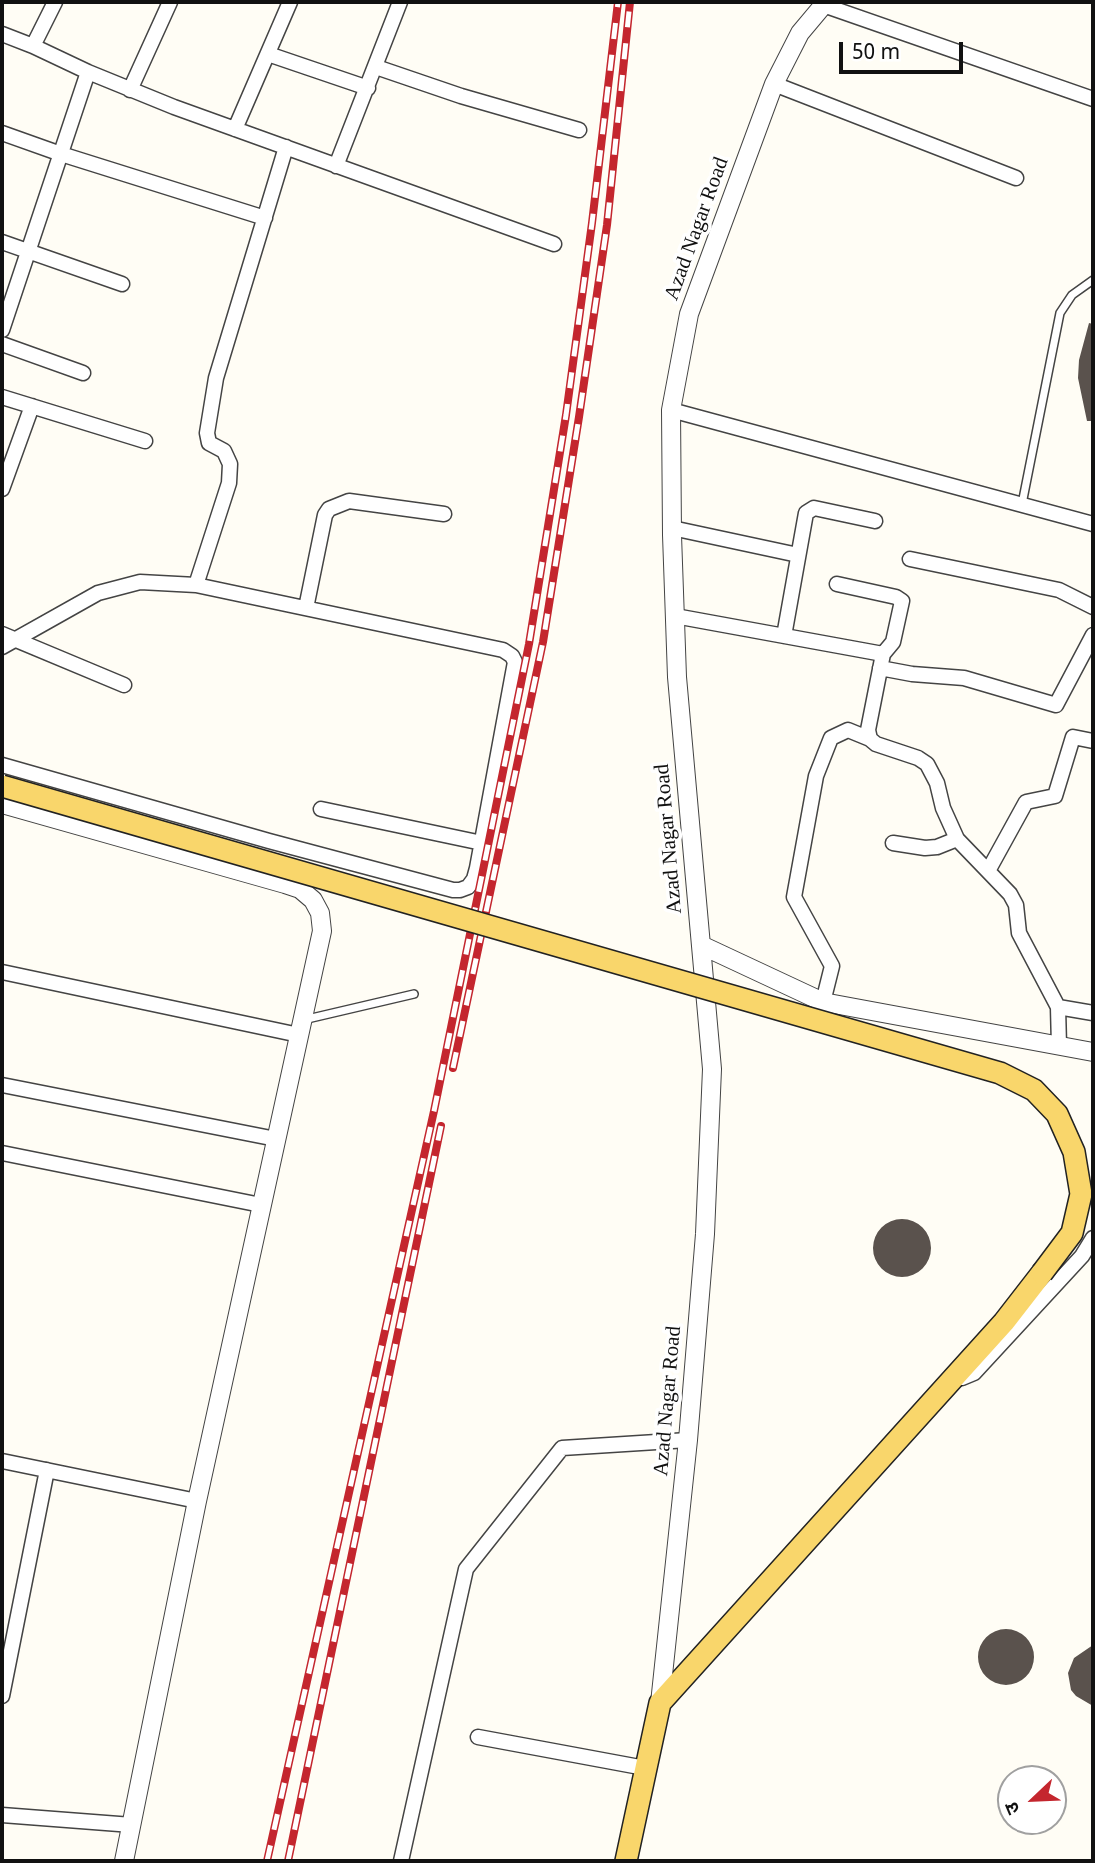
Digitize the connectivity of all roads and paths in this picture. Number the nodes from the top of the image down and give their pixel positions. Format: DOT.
graph roads {
  1 [pos="55,2"];
  2 [pos="170,2"];
  3 [pos="290,2"];
  4 [pos="400,2"];
  5 [pos="824,3"];
  6 [pos="2,34"];
  7 [pos="33,46"];
  8 [pos="268,54"];
  9 [pos="376,67"];
  10 [pos="88,72"];
  11 [pos="775,83"];
  12 [pos="368,88"];
  13 [pos="130,90"];
  14 [pos="1093,99"];
  15 [pos="235,129"];
  16 [pos="579,130"];
  17 [pos="2,133"];
  18 [pos="286,147"];
  19 [pos="61,154"];
  20 [pos="336,166"];
  21 [pos="1016,178"];
  22 [pos="265,218"];
  23 [pos="2,242"];
  24 [pos="554,244"];
  25 [pos="28,250"];
  26 [pos="1093,280"];
  27 [pos="122,284"];
  28 [pos="2,330"];
  29 [pos="2,344"];
  30 [pos="83,373"];
  31 [pos="2,397"];
  32 [pos="32,406"];
  33 [pos="671,410"];
  34 [pos="145,441"];
  35 [pos="2,489"];
  36 [pos="1022,504"];
  37 [pos="444,514"];
  38 [pos="875,521"];
  39 [pos="1093,524"];
  40 [pos="672,528"];
  41 [pos="798,555"];
  42 [pos="910,559"];
  43 [pos="196,584"];
  44 [pos="837,584"];
  45 [pos="1093,607"];
  46 [pos="306,608"];
  47 [pos="675,616"];
  48 [pos="1093,635"];
  49 [pos="784,636"];
  50 [pos="6,640"];
  51 [pos="882,661"];
  52 [pos="124,685"];
  53 [pos="870,739"];
  54 [pos="1093,741"];
  55 [pos="2,765"];
  56 [pos="2,786"];
  57 [pos="2,804"];
  58 [pos="321,809"];
  59 [pos="957,839"];
  60 [pos="482,843"];
  61 [pos="893,843"];
  62 [pos="988,871"];
  63 [pos="701,945"];
  64 [pos="2,972"];
  65 [pos="414,993"];
  66 [pos="823,1002"];
  67 [pos="1058,1007"];
  68 [pos="1093,1013"];
  69 [pos="300,1027"];
  70 [pos="1059,1046"];
  71 [pos="1093,1052"];
  72 [pos="2,1085"];
  73 [pos="276,1139"];
  74 [pos="2,1153"];
  75 [pos="261,1205"];
  76 [pos="1092,1245"];
  77 [pos="957,1374"];
  78 [pos="688,1440"];
  79 [pos="2,1461"];
  80 [pos="47,1470"];
  81 [pos="197,1501"];
  82 [pos="2,1696"];
  83 [pos="660,1703"];
  84 [pos="478,1737"];
  85 [pos="645,1768"];
  86 [pos="2,1815"];
  87 [pos="132,1825"];
  88 [pos="124,1861"];
  89 [pos="401,1861"];
  90 [pos="626,1861"];
  1 -- 7 [label="street"];
  2 -- 13 [label="street"];
  3 -- 8 [label="street"];
  4 -- 9 [label="street"];
  5 -- 11 [label="street, Azad Nagar Road"];
  5 -- 14 [label="street"];
  6 -- 7 [label="street"];
  7 -- 10 [label="street"];
  8 -- 12 [label="street"];
  8 -- 15 [label="street"];
  9 -- 12 [label="street"];
  9 -- 16 [label="street"];
  10 -- 13 [label="street"];
  10 -- 19 [label="street"];
  11 -- 21 [label="street"];
  11 -- 33 [label="street, Azad Nagar Road"];
  12 -- 20 [label="street"];
  13 -- 15 [label="street"];
  15 -- 18 [label="street"];
  17 -- 19 [label="street"];
  18 -- 20 [label="street"];
  18 -- 22 [label="street"];
  19 -- 22 [label="street"];
  19 -- 25 [label="street"];
  20 -- 24 [label="street"];
  22 -- 43 [label="street"];
  23 -- 25 [label="street"];
  25 -- 27 [label="street"];
  25 -- 28 [label="street"];
  26 -- 36 [label="lane"];
  29 -- 30 [label="street"];
  31 -- 32 [label="street"];
  32 -- 34 [label="street"];
  32 -- 35 [label="street"];
  33 -- 36 [label="street"];
  33 -- 40 [label="street, Azad Nagar Road"];
  36 -- 39 [label="street"];
  37 -- 46 [label="street"];
  38 -- 41 [label="street"];
  40 -- 41 [label="street"];
  40 -- 47 [label="street, Azad Nagar Road"];
  41 -- 49 [label="street"];
  42 -- 45 [label="street"];
  43 -- 46 [label="street"];
  43 -- 50 [label="street"];
  44 -- 51 [label="street"];
  46 -- 60 [label="street"];
  47 -- 49 [label="street"];
  47 -- 63 [label="street, Azad Nagar Road"];
  48 -- 51 [label="street"];
  49 -- 51 [label="street"];
  50 -- 52 [label="street"];
  51 -- 53 [label="street"];
  53 -- 59 [label="street"];
  53 -- 66 [label="street"];
  54 -- 62 [label="street"];
  55 -- 60 [label="street"];
  56 -- 77 [label="main road, bridge"];
  57 -- 69 [label="street"];
  58 -- 60 [label="street"];
  59 -- 61 [label="street"];
  59 -- 62 [label="street"];
  62 -- 67 [label="street"];
  63 -- 66 [label="street"];
  63 -- 78 [label="street, Azad Nagar Road"];
  64 -- 69 [label="street"];
  65 -- 69 [label="lane"];
  66 -- 70 [label="street"];
  67 -- 68 [label="street"];
  67 -- 70 [label="street"];
  69 -- 73 [label="street"];
  70 -- 71 [label="street"];
  72 -- 73 [label="street"];
  73 -- 75 [label="street"];
  74 -- 75 [label="street"];
  75 -- 81 [label="street"];
  76 -- 77 [label="street"];
  77 -- 83 [label="main road"];
  78 -- 83 [label="street, Azad Nagar Road"];
  78 -- 89 [label="street"];
  79 -- 80 [label="street"];
  80 -- 81 [label="street"];
  80 -- 82 [label="street"];
  81 -- 87 [label="street"];
  83 -- 85 [label="main road"];
  84 -- 85 [label="street"];
  85 -- 90 [label="main road"];
  86 -- 87 [label="street"];
  87 -- 88 [label="street"];
}
